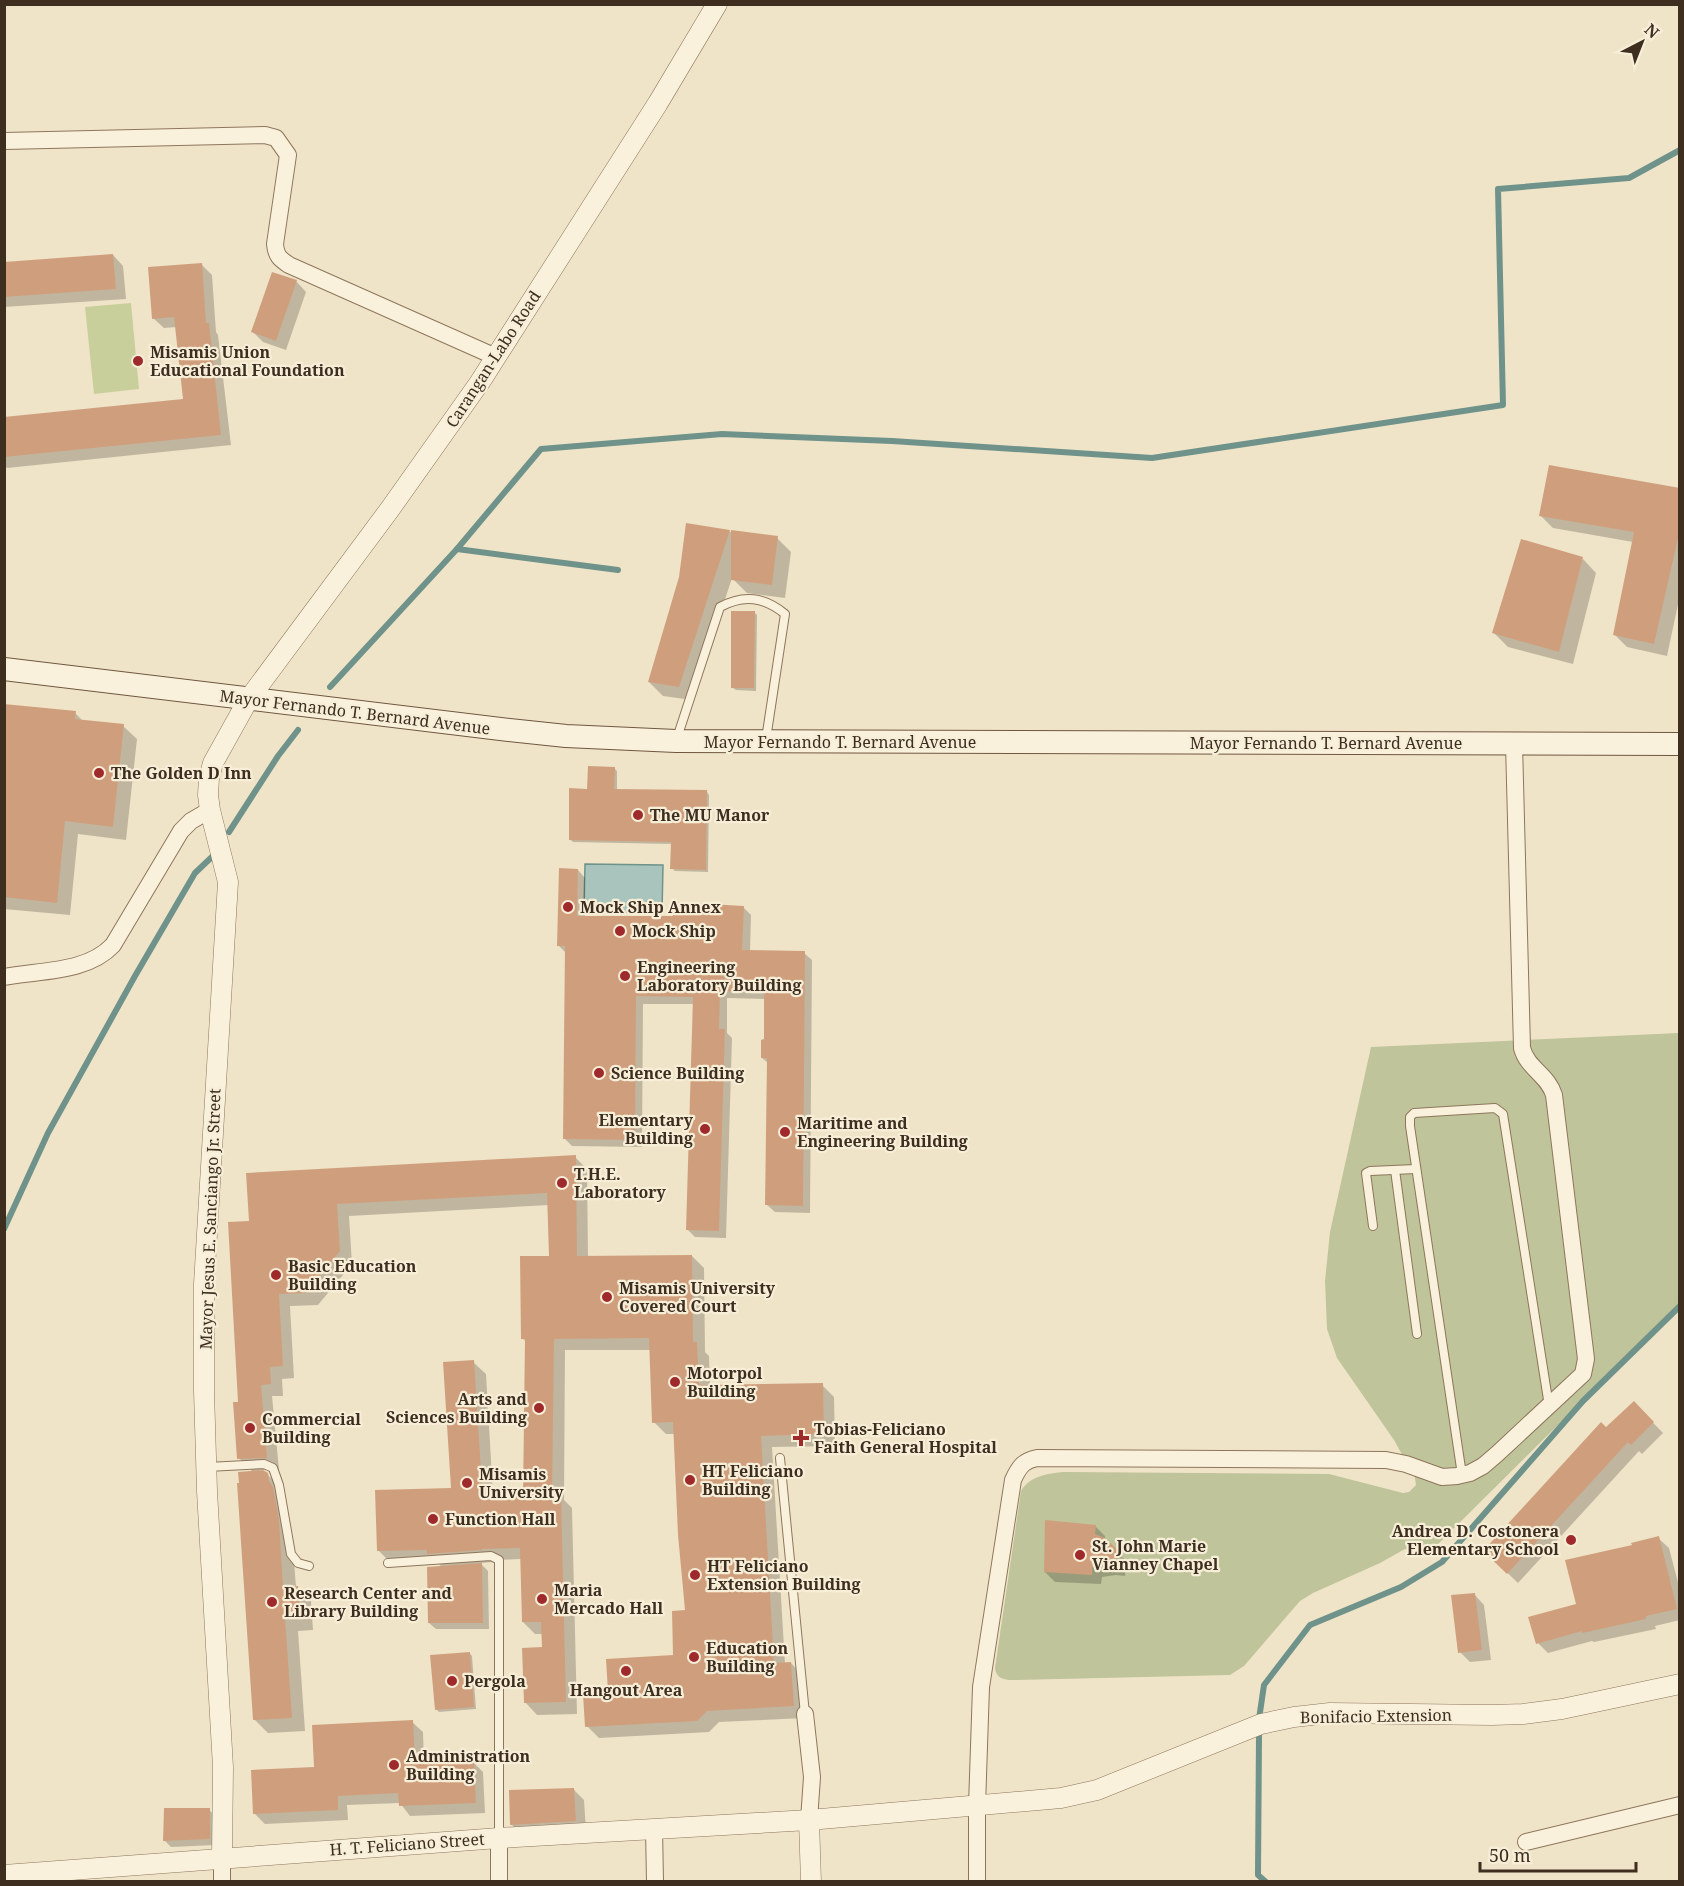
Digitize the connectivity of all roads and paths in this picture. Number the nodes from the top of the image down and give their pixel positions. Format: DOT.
graph roads {
  1 [pos="717,4"];
  2 [pos="4,141"];
  3 [pos="496,357"];
  4 [pos="4,669"];
  5 [pos="248,700"];
  6 [pos="676,741"];
  7 [pos="765,741"];
  8 [pos="1514,744"];
  9 [pos="1680,744"];
  10 [pos="210,810"];
  11 [pos="4,977"];
  12 [pos="1416,1169"];
  13 [pos="1395,1170"];
  14 [pos="1373,1226"];
  15 [pos="1417,1334"];
  16 [pos="1550,1406"];
  17 [pos="780,1458"];
  18 [pos="207,1467"];
  19 [pos="1462,1475"];
  20 [pos="388,1563"];
  21 [pos="309,1566"];
  22 [pos="1680,1684"];
  23 [pos="805,1714"];
  24 [pos="1680,1805"];
  25 [pos="977,1806"];
  26 [pos="809,1820"];
  27 [pos="654,1828"];
  28 [pos="499,1838"];
  29 [pos="1526,1842"];
  30 [pos="222,1858"];
  31 [pos="4,1875"];
  32 [pos="222,1881"];
  33 [pos="499,1881"];
  34 [pos="655,1881"];
  35 [pos="811,1881"];
  36 [pos="977,1881"];
  1 -- 3 [label="street, Carangan-Labo Road"];
  2 -- 3 [label="street"];
  3 -- 5 [label="street, Carangan-Labo Road"];
  4 -- 5 [label="main road, Mayor Fernando T. Bernard Avenue"];
  5 -- 6 [label="main road, Mayor Fernando T. Bernard Avenue"];
  5 -- 10 [label="street, Mayor Jesus E. Sanciango Jr. Street"];
  6 -- 7 [label="main road, Mayor Fernando T. Bernard Avenue"];
  6 -- 7 [label="lane"];
  7 -- 8 [label="main road, Mayor Fernando T. Bernard Avenue"];
  8 -- 9 [label="main road, Mayor Fernando T. Bernard Avenue"];
  8 -- 16 [label="street"];
  10 -- 11 [label="street"];
  10 -- 18 [label="street, Mayor Jesus E. Sanciango Jr. Street"];
  12 -- 13 [label="lane"];
  12 -- 16 [label="lane"];
  12 -- 19 [label="lane"];
  13 -- 14 [label="lane"];
  13 -- 15 [label="lane"];
  16 -- 19 [label="street"];
  17 -- 23 [label="lane"];
  18 -- 21 [label="lane"];
  18 -- 30 [label="street, Mayor Jesus E. Sanciango Jr. Street"];
  19 -- 25 [label="street"];
  20 -- 28 [label="lane"];
  22 -- 25 [label="street, Bonifacio Extension"];
  23 -- 26 [label="street"];
  24 -- 29 [label="street"];
  25 -- 26 [label="street, Bonifacio Extension"];
  25 -- 36 [label="street"];
  26 -- 27 [label="street, H. T. Feliciano Street"];
  26 -- 35 [label="street"];
  27 -- 28 [label="street, H. T. Feliciano Street"];
  27 -- 34 [label="street"];
  28 -- 30 [label="street, H. T. Feliciano Street"];
  28 -- 33 [label="street"];
  30 -- 31 [label="street, H. T. Feliciano Street"];
  30 -- 32 [label="street"];
}
